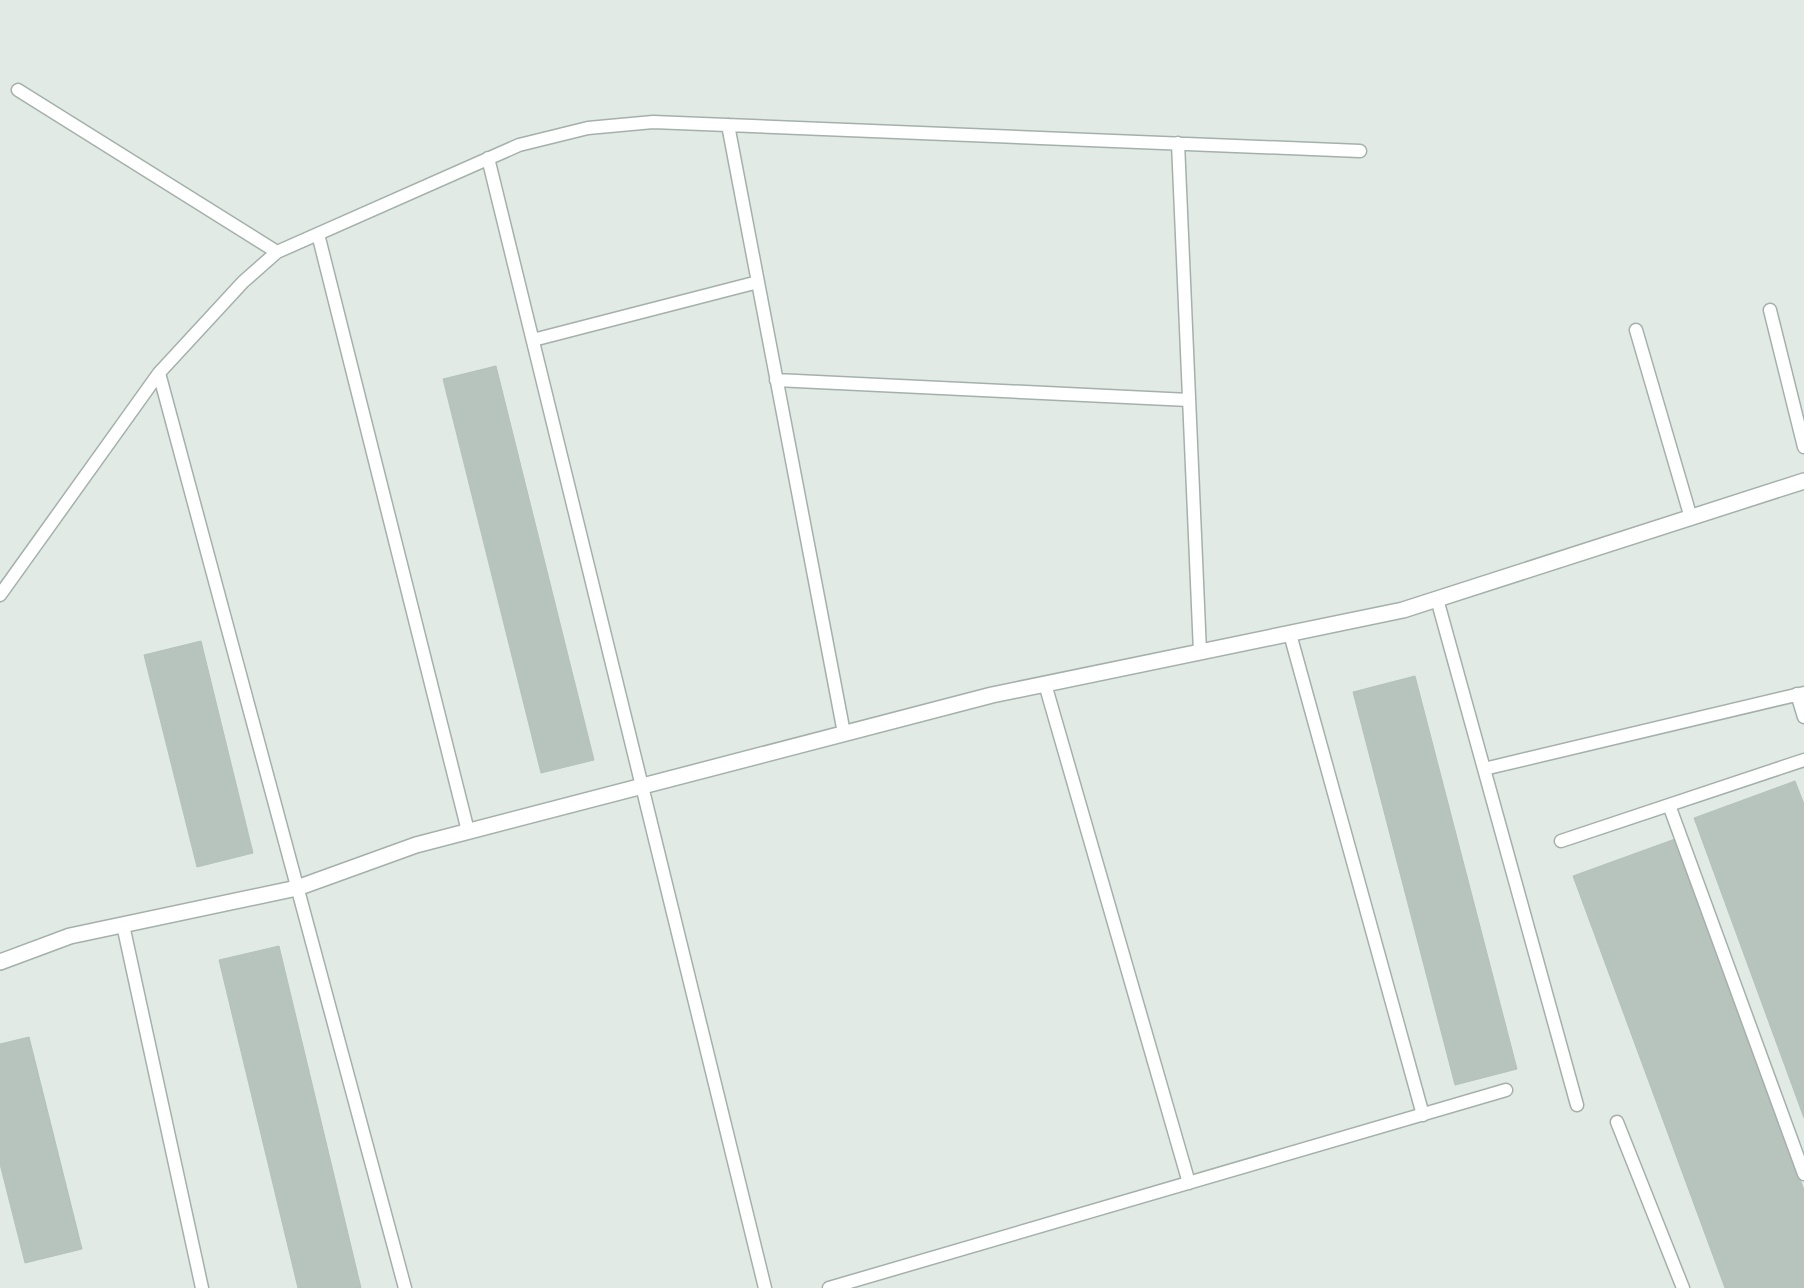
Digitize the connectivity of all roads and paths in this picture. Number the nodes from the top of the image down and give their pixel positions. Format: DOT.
graph roads {
  1 [pos="18,90"];
  2 [pos="728,125"];
  3 [pos="1178,143"];
  4 [pos="1360,151"];
  5 [pos="488,158"];
  6 [pos="318,234"];
  7 [pos="277,252"];
  8 [pos="758,282"];
  9 [pos="1770,310"];
  10 [pos="1636,330"];
  11 [pos="533,340"];
  12 [pos="159,372"];
  13 [pos="776,380"];
  14 [pos="1190,400"];
  15 [pos="1804,447"];
  16 [pos="1804,482"];
  17 [pos="1691,518"];
  18 [pos="0,595"];
  19 [pos="1437,599"];
  20 [pos="1290,634"];
  21 [pos="1200,652"];
  22 [pos="1045,684"];
  23 [pos="1800,694"];
  24 [pos="1804,717"];
  25 [pos="844,734"];
  26 [pos="1804,760"];
  27 [pos="1484,768"];
  28 [pos="642,786"];
  29 [pos="1669,805"];
  30 [pos="468,831"];
  31 [pos="1561,841"];
  32 [pos="297,888"];
  33 [pos="122,925"];
  34 [pos="0,962"];
  35 [pos="1506,1090"];
  36 [pos="1577,1104"];
  37 [pos="1422,1115"];
  38 [pos="1618,1122"];
  39 [pos="1804,1174"];
  40 [pos="1189,1183"];
  41 [pos="202,1288"];
  42 [pos="405,1288"];
  43 [pos="765,1288"];
  44 [pos="829,1288"];
  45 [pos="1684,1288"];
  1 -- 7 [label="lane"];
  2 -- 3 [label="lane"];
  2 -- 5 [label="lane"];
  2 -- 8 [label="lane"];
  3 -- 4 [label="lane"];
  3 -- 14 [label="lane"];
  5 -- 6 [label="lane"];
  5 -- 11 [label="lane"];
  6 -- 7 [label="lane"];
  6 -- 30 [label="lane"];
  7 -- 12 [label="lane"];
  8 -- 11 [label="lane"];
  8 -- 13 [label="lane"];
  9 -- 15 [label="lane"];
  10 -- 17 [label="lane"];
  11 -- 28 [label="lane"];
  12 -- 18 [label="lane"];
  12 -- 32 [label="lane"];
  13 -- 14 [label="lane"];
  13 -- 25 [label="lane"];
  14 -- 21 [label="lane"];
  16 -- 17 [label="street"];
  17 -- 19 [label="street"];
  19 -- 20 [label="street"];
  19 -- 27 [label="lane"];
  20 -- 21 [label="street"];
  20 -- 37 [label="lane"];
  21 -- 22 [label="street"];
  22 -- 25 [label="street"];
  22 -- 40 [label="lane"];
  23 -- 24 [label="lane"];
  23 -- 27 [label="lane"];
  25 -- 28 [label="street"];
  26 -- 29 [label="lane"];
  27 -- 36 [label="lane"];
  28 -- 30 [label="street"];
  28 -- 43 [label="lane"];
  29 -- 31 [label="lane"];
  29 -- 39 [label="lane"];
  30 -- 32 [label="street"];
  32 -- 33 [label="street"];
  32 -- 42 [label="lane"];
  33 -- 34 [label="street"];
  33 -- 41 [label="lane"];
  35 -- 37 [label="lane"];
  37 -- 40 [label="lane"];
  38 -- 45 [label="lane"];
  40 -- 44 [label="lane"];
}
